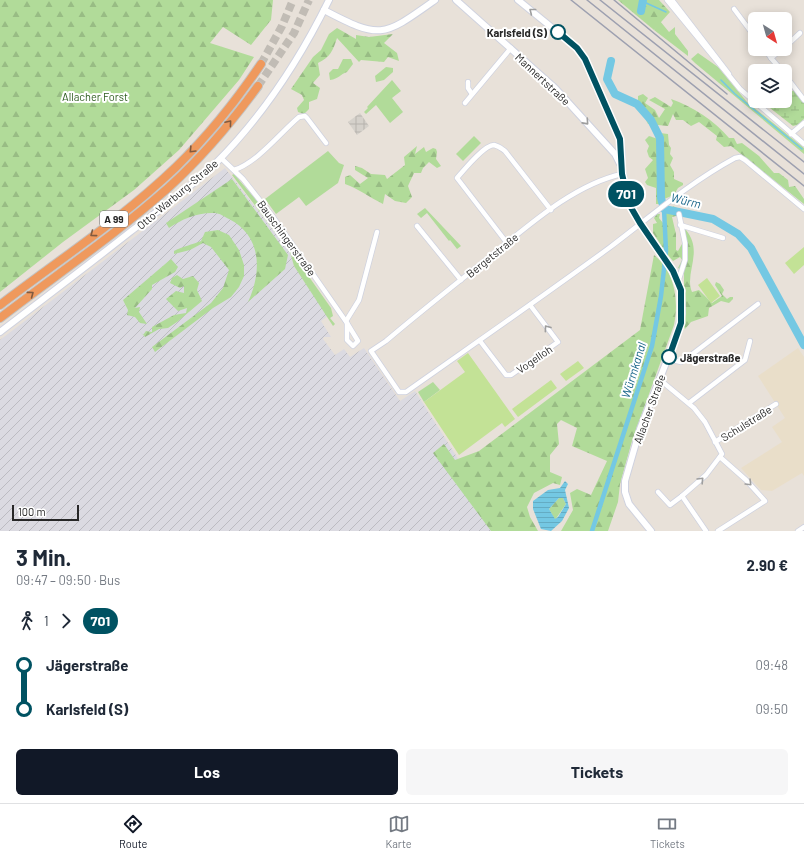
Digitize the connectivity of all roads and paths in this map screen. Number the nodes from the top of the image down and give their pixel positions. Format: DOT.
graph roads {
  1 [pos="329,0"];
  2 [pos="456,0"];
  3 [pos="518,0"];
  4 [pos="667,0"];
  5 [pos="672,0"];
  6 [pos="432,1"];
  7 [pos="734,9"];
  8 [pos="324,10"];
  9 [pos="748,27"];
  10 [pos="800,33"];
  11 [pos="792,40"];
  12 [pos="511,48"];
  13 [pos="773,56"];
  14 [pos="771,58"];
  15 [pos="261,64"];
  16 [pos="776,64"];
  17 [pos="468,82"];
  18 [pos="734,82"];
  19 [pos="792,84"];
  20 [pos="258,86"];
  21 [pos="472,94"];
  22 [pos="804,100"];
  23 [pos="465,103"];
  24 [pos="804,123"];
  25 [pos="791,134"];
  26 [pos="326,143"];
  27 [pos="804,144"];
  28 [pos="221,158"];
  29 [pos="621,165"];
  30 [pos="234,170"];
  31 [pos="622,174"];
  32 [pos="804,209"];
  33 [pos="551,210"];
  34 [pos="679,214"];
  35 [pos="640,223"];
  36 [pos="680,225"];
  37 [pos="417,226"];
  38 [pos="377,232"];
  39 [pos="723,238"];
  40 [pos="507,243"];
  41 [pos="461,280"];
  42 [pos="678,282"];
  43 [pos="758,304"];
  44 [pos="0,305"];
  45 [pos="530,305"];
  46 [pos="0,318"];
  47 [pos="0,332"];
  48 [pos="480,341"];
  49 [pos="750,341"];
  50 [pos="668,359"];
  51 [pos="659,379"];
  52 [pos="688,403"];
  53 [pos="776,404"];
  54 [pos="715,442"];
  55 [pos="720,457"];
  56 [pos="658,492"];
  57 [pos="682,496"];
  58 [pos="804,527"];
  59 [pos="651,531"];
  60 [pos="706,531"];
  61 [pos="718,531"];
  62 [pos="798,531"];
  1 -- 8 [label="street, Otto-Warburg-Straße"];
  2 -- 12 [label="street, Mannertstraße"];
  29 -- 3 [label="street, Allacher Straße, one-way"];
  4 -- 18 [label="street"];
  5 -- 18 [label="street"];
  6 -- 8 [label="street"];
  7 -- 9 [label="street"];
  8 -- 28 [label="street, Otto-Warburg-Straße"];
  10 -- 11 [label="street"];
  12 -- 21 [label="street"];
  12 -- 29 [label="street, Mannertstraße, one-way"];
  13 -- 14 [label="street"];
  14 -- 16 [label="street"];
  15 -- 44 [label="highway, A 99, one-way"];
  17 -- 21 [label="street"];
  18 -- 25 [label="street"];
  19 -- 22 [label="street"];
  46 -- 20 [label="highway, A 99, one-way"];
  21 -- 23 [label="street"];
  24 -- 25 [label="street"];
  25 -- 27 [label="street"];
  26 -- 30 [label="street"];
  28 -- 30 [label="street, Bauschingerstraße"];
  28 -- 47 [label="street, Otto-Warburg-Straße"];
  29 -- 31 [label="street, Allacher Straße"];
  30 -- 38 [label="street, Bauschingerstraße"];
  31 -- 33 [label="street, Bergetstraße"];
  31 -- 35 [label="street, Allacher Straße"];
  32 -- 35 [label="street"];
  33 -- 40 [label="street, Bergetstraße"];
  33 -- 40 [label="street"];
  34 -- 36 [label="street, Allacher Straße"];
  35 -- 42 [label="street, Allacher Straße"];
  35 -- 45 [label="street"];
  36 -- 39 [label="street"];
  36 -- 42 [label="street, Allacher Straße"];
  37 -- 41 [label="street"];
  40 -- 41 [label="street, Bergetstraße"];
  41 -- 48 [label="street, Bergetstraße"];
  42 -- 50 [label="street, Allacher Straße"];
  43 -- 50 [label="street"];
  45 -- 48 [label="street"];
  48 -- 45 [label="street, Vogelloh, one-way"];
  49 -- 52 [label="street"];
  50 -- 51 [label="street, Allacher Straße"];
  51 -- 52 [label="street"];
  51 -- 59 [label="street, Allacher Straße"];
  52 -- 54 [label="street"];
  53 -- 54 [label="street, Schulstraße"];
  54 -- 55 [label="street"];
  57 -- 55 [label="street, one-way"];
  55 -- 61 [label="street, one-way"];
  56 -- 57 [label="street"];
  57 -- 60 [label="street"];
  58 -- 62 [label="street"];
}
